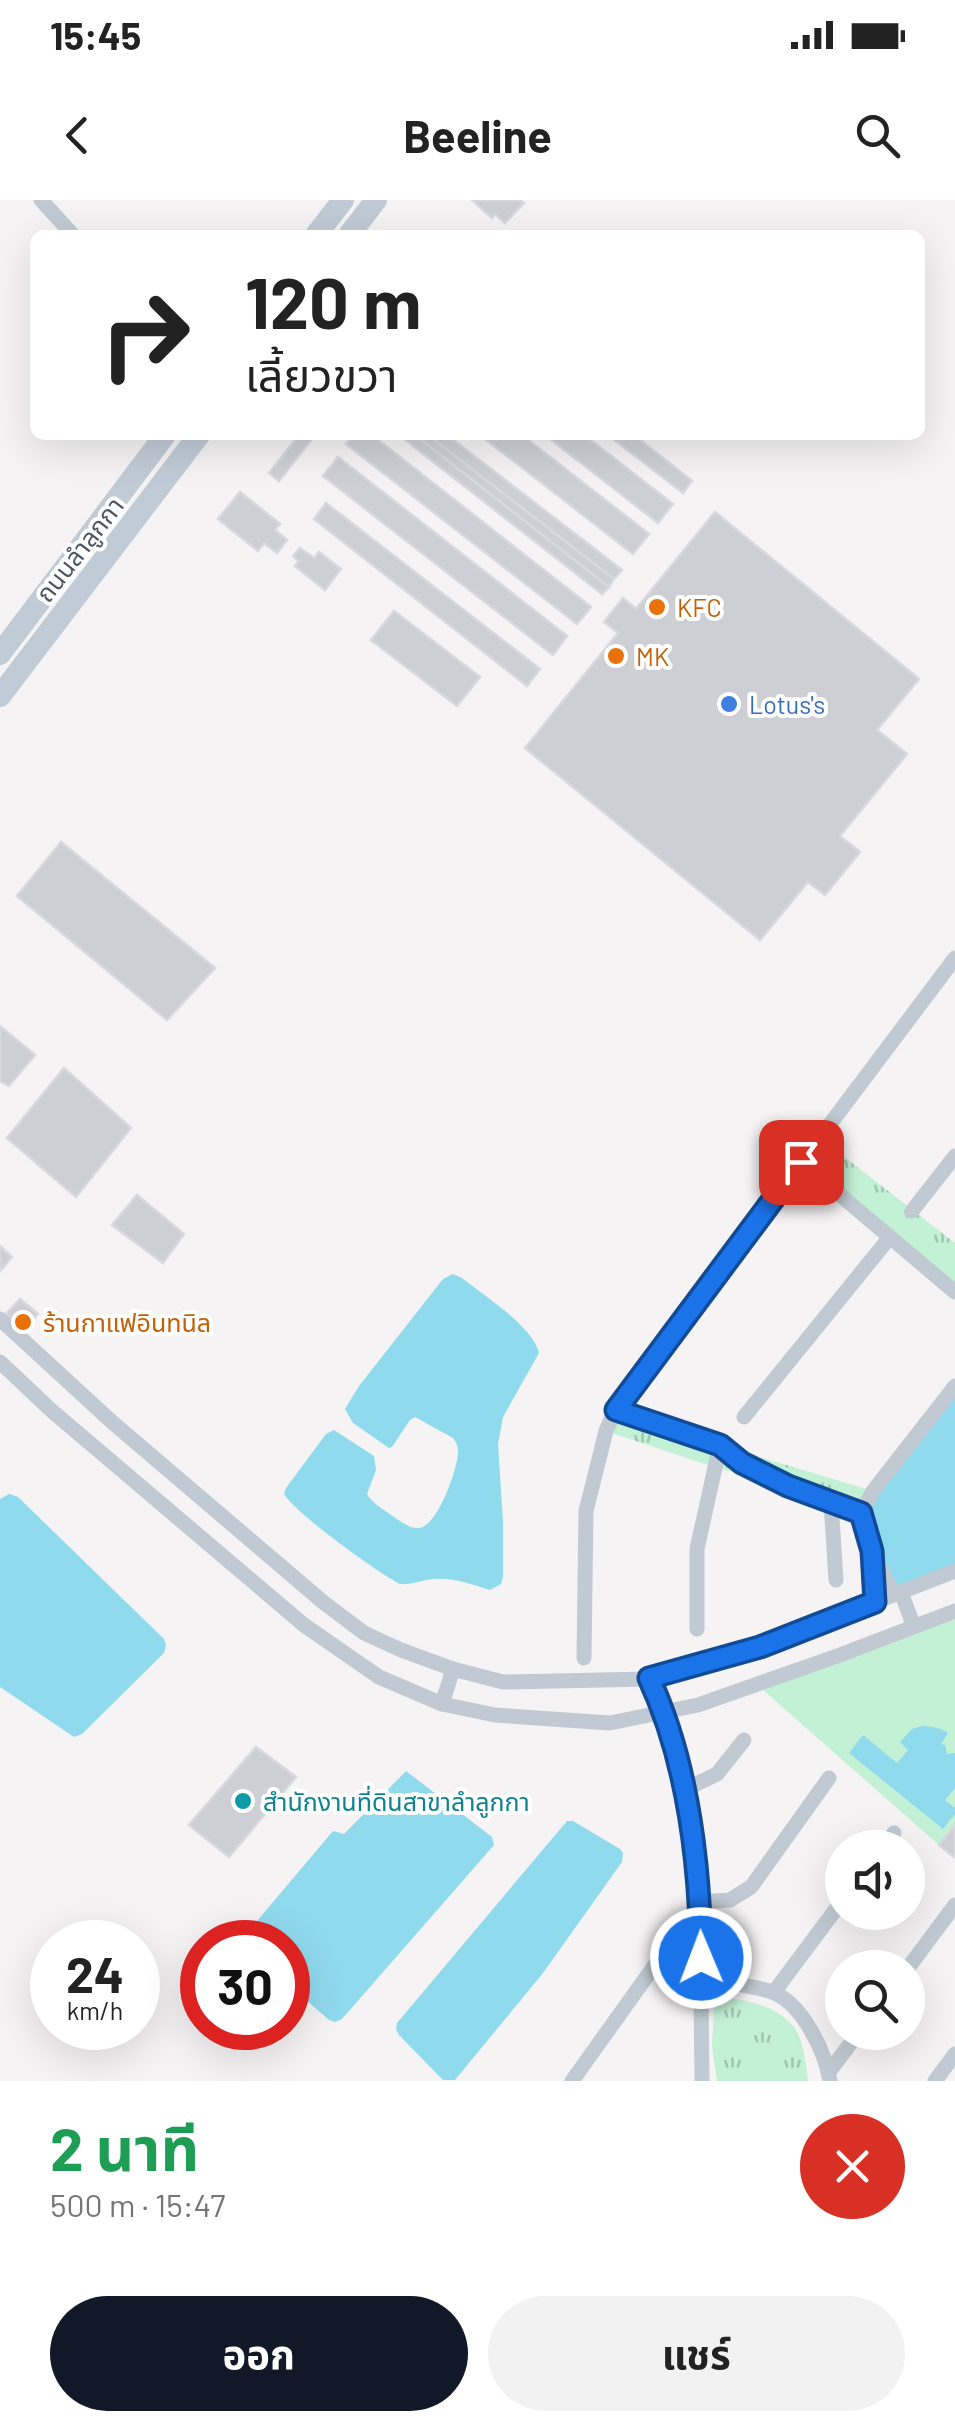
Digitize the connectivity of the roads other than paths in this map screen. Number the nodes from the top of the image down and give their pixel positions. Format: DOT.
graph roads {
  1 [pos="41,200"];
  2 [pos="343,200"];
  3 [pos="376,200"];
  4 [pos="68,230"];
  5 [pos="320,230"];
  6 [pos="353,230"];
  7 [pos="161,440"];
  8 [pos="195,440"];
  9 [pos="0,654"];
  10 [pos="0,696"];
  11 [pos="955,958"];
  12 [pos="955,1156"];
  13 [pos="801,1162"];
  14 [pos="912,1211"];
  15 [pos="890,1237"];
  16 [pos="955,1292"];
  17 [pos="0,1319"];
  18 [pos="0,1362"];
  19 [pos="955,1386"];
  20 [pos="616,1410"];
  21 [pos="744,1417"];
  22 [pos="720,1445"];
  23 [pos="831,1502"];
  24 [pos="861,1513"];
  25 [pos="872,1551"];
  26 [pos="955,1571"];
  27 [pos="836,1580"];
  28 [pos="898,1594"];
  29 [pos="875,1602"];
  30 [pos="955,1611"];
  31 [pos="914,1627"];
  32 [pos="697,1630"];
  33 [pos="584,1658"];
  34 [pos="453,1669"];
  35 [pos="649,1678"];
  36 [pos="503,1682"];
  37 [pos="442,1704"];
  38 [pos="665,1712"];
  39 [pos="496,1715"];
  40 [pos="744,1740"];
  41 [pos="830,1778"];
  42 [pos="684,1790"];
  43 [pos="700,1902"];
  44 [pos="955,1904"];
  45 [pos="825,1924"];
  46 [pos="921,1950"];
  47 [pos="701,1958"];
  48 [pos="726,1982"];
  49 [pos="774,1992"];
  50 [pos="701,1999"];
  51 [pos="847,2050"];
  52 [pos="955,2054"];
  53 [pos="830,2077"];
  54 [pos="572,2081"];
  55 [pos="702,2081"];
  56 [pos="935,2081"];
  1 -- 4 [label="street"];
  2 -- 5 [label="main road"];
  3 -- 6 [label="main road"];
  7 -- 9 [label="main road, ถนนลำลูกกา"];
  8 -- 10 [label="main road, ถนนลำลูกกา"];
  11 -- 13 [label="street"];
  12 -- 14 [label="street"];
  13 -- 15 [label="street"];
  13 -- 20 [label="street"];
  15 -- 16 [label="street"];
  15 -- 21 [label="street"];
  17 -- 34 [label="street"];
  18 -- 37 [label="street"];
  19 -- 24 [label="street"];
  20 -- 22 [label="street"];
  20 -- 33 [label="street"];
  22 -- 23 [label="street"];
  22 -- 32 [label="street"];
  23 -- 24 [label="street"];
  23 -- 27 [label="street"];
  24 -- 25 [label="street"];
  25 -- 28 [label="street"];
  25 -- 29 [label="street"];
  26 -- 28 [label="street"];
  28 -- 29 [label="street"];
  28 -- 31 [label="street"];
  29 -- 35 [label="street"];
  30 -- 31 [label="street"];
  31 -- 38 [label="street"];
  34 -- 36 [label="street"];
  34 -- 37 [label="street"];
  35 -- 36 [label="street"];
  35 -- 38 [label="street"];
  36 -- 39 [label="street"];
  37 -- 39 [label="street"];
  38 -- 39 [label="street"];
  38 -- 42 [label="street"];
  40 -- 42 [label="street"];
  41 -- 43 [label="street"];
  42 -- 43 [label="street"];
  43 -- 47 [label="street"];
  43 -- 54 [label="street"];
  44 -- 46 [label="street"];
  45 -- 49 [label="street"];
  47 -- 48 [label="street"];
  47 -- 50 [label="street"];
  48 -- 49 [label="street"];
  48 -- 50 [label="street"];
  49 -- 53 [label="street"];
  50 -- 55 [label="street"];
  51 -- 53 [label="street"];
  52 -- 56 [label="street"];
}
